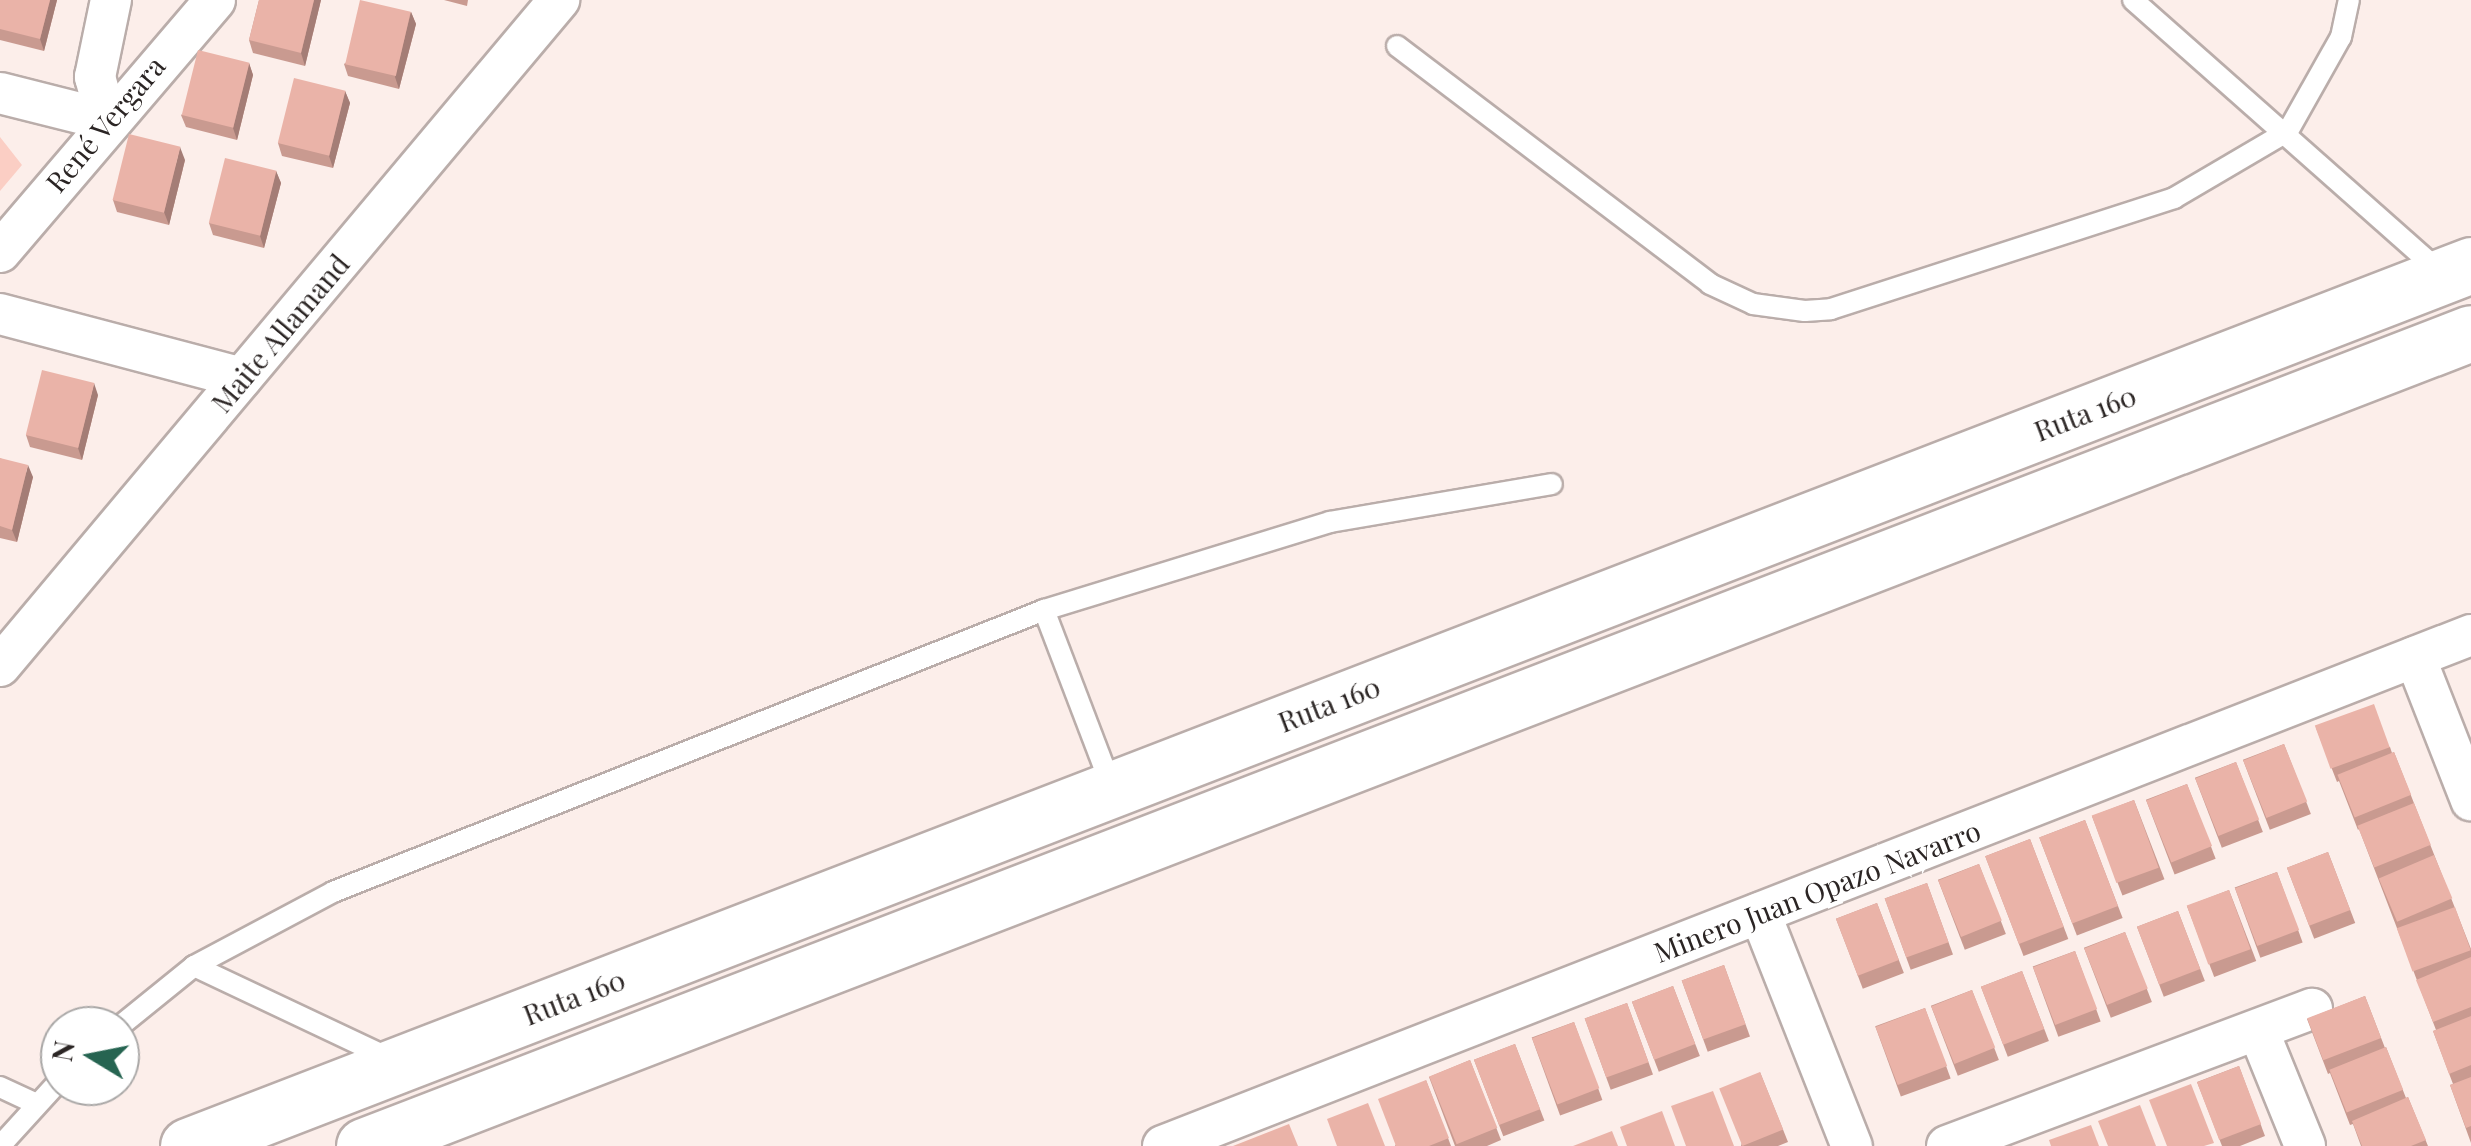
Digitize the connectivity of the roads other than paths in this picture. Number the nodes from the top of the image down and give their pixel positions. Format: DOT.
graph roads {
  1 [pos="111,0"];
  2 [pos="214,0"];
  3 [pos="558,0"];
  4 [pos="2133,0"];
  5 [pos="2348,0"];
  6 [pos="1397,46"];
  7 [pos="0,93"];
  8 [pos="107,120"];
  9 [pos="2288,131"];
  10 [pos="0,252"];
  11 [pos="2458,270"];
  12 [pos="0,314"];
  13 [pos="2471,334"];
  14 [pos="242,378"];
  15 [pos="1552,484"];
  16 [pos="1044,610"];
  17 [pos="2471,635"];
  18 [pos="2415,657"];
  19 [pos="0,666"];
  20 [pos="1112,787"];
  21 [pos="2471,800"];
  22 [pos="1760,913"];
  23 [pos="194,966"];
  24 [pos="140,1010"];
  25 [pos="2312,1010"];
  26 [pos="2258,1030"];
  27 [pos="402,1064"];
  28 [pos="0,1086"];
  29 [pos="40,1100"];
  30 [pos="36,1104"];
  31 [pos="0,1146"];
  32 [pos="188,1146"];
  33 [pos="364,1146"];
  34 [pos="1164,1146"];
  35 [pos="1852,1146"];
  36 [pos="1947,1146"];
  37 [pos="2305,1146"];
  1 -- 8 [label="street"];
  2 -- 8 [label="street, René Vergara"];
  3 -- 14 [label="street, Maite Allamand"];
  4 -- 9 [label="lane"];
  5 -- 9 [label="lane"];
  6 -- 9 [label="lane"];
  7 -- 8 [label="street"];
  8 -- 10 [label="street, René Vergara"];
  9 -- 11 [label="lane"];
  11 -- 20 [label="highway, Ruta 160"];
  12 -- 14 [label="street"];
  13 -- 33 [label="highway"];
  14 -- 19 [label="street, Maite Allamand"];
  15 -- 16 [label="lane"];
  16 -- 20 [label="lane"];
  16 -- 23 [label="lane"];
  17 -- 18 [label="street, Minero Juan Opazo Navarro"];
  18 -- 21 [label="street"];
  18 -- 22 [label="street, Minero Juan Opazo Navarro"];
  20 -- 27 [label="highway, Ruta 160"];
  22 -- 34 [label="street, Minero Juan Opazo Navarro"];
  22 -- 35 [label="street"];
  23 -- 24 [label="lane"];
  23 -- 27 [label="lane"];
  25 -- 26 [label="street"];
  26 -- 36 [label="street"];
  26 -- 37 [label="street"];
  27 -- 32 [label="highway, Ruta 160"];
  28 -- 30 [label="lane"];
  29 -- 30 [label="lane"];
  30 -- 31 [label="lane"];
}
